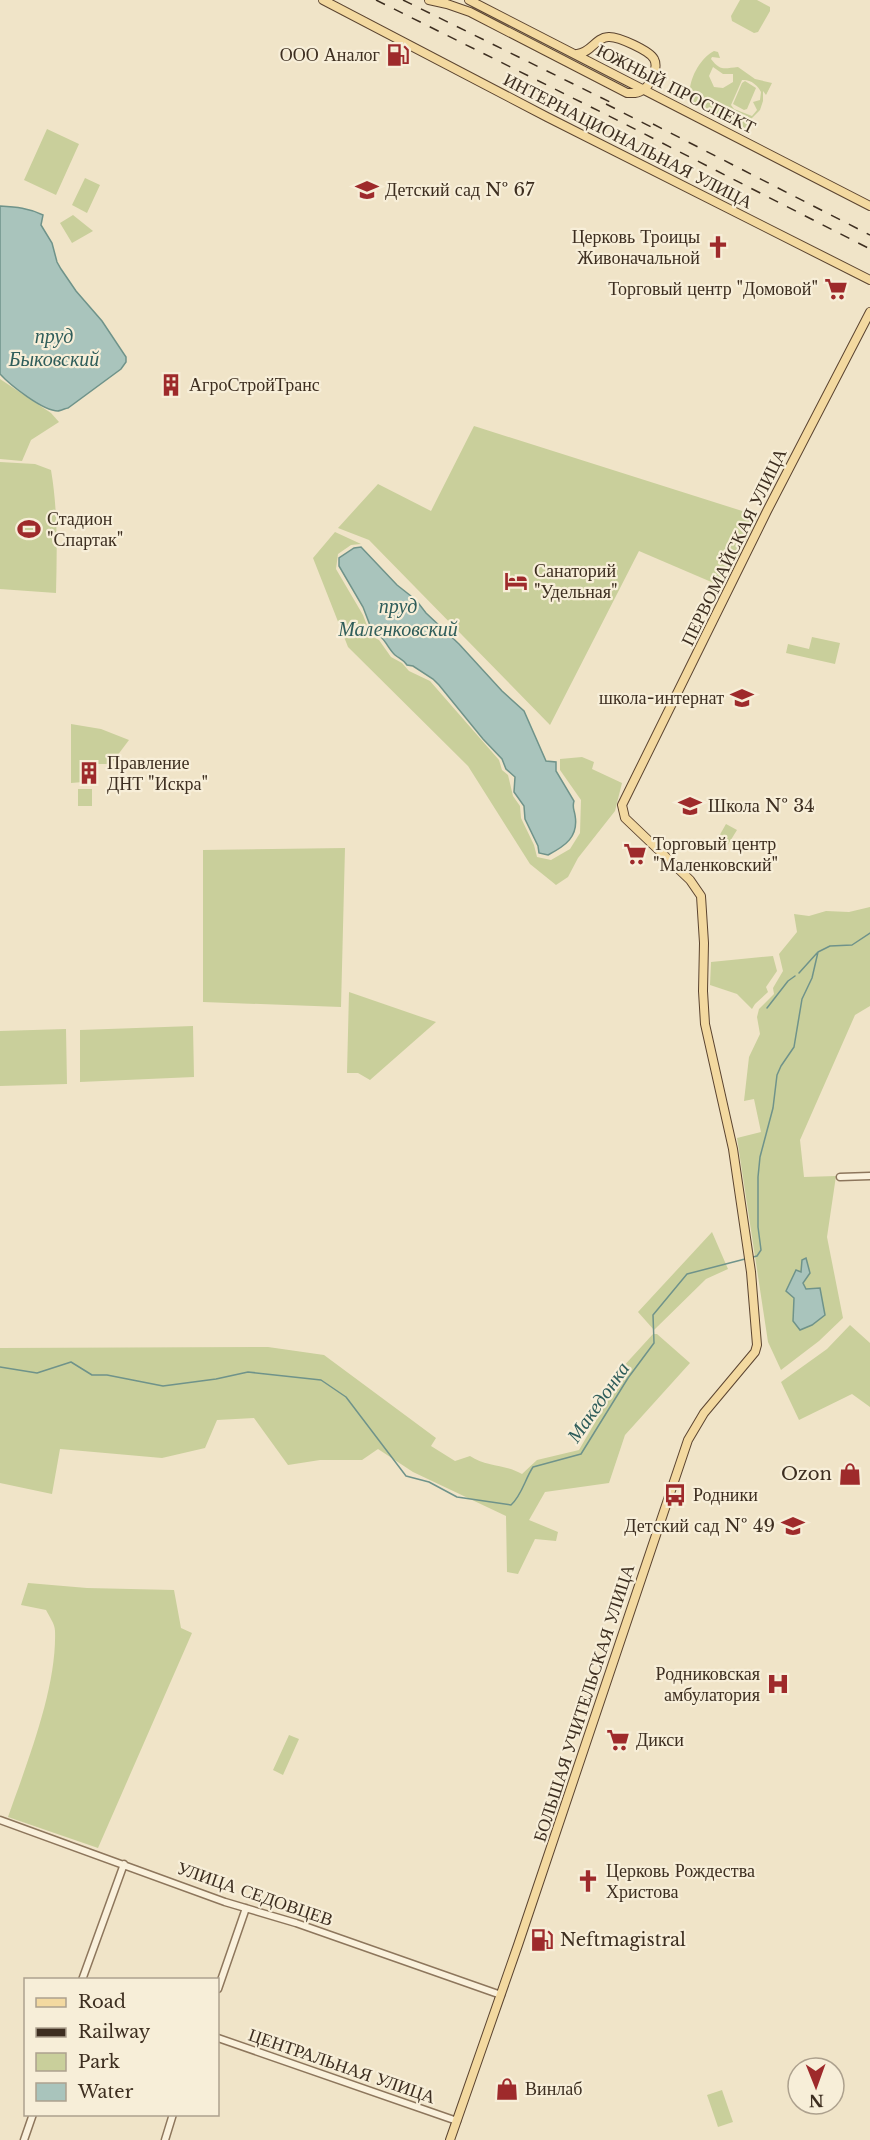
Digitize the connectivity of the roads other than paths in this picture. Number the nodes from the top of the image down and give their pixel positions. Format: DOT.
graph roads {
  1 [pos="323,0"];
  2 [pos="429,0"];
  3 [pos="469,0"];
  4 [pos="593,46"];
  5 [pos="575,54"];
  6 [pos="598,66"];
  7 [pos="645,89"];
  8 [pos="870,206"];
  9 [pos="870,280"];
  10 [pos="870,312"];
  11 [pos="626,796"];
  12 [pos="870,1176"];
  13 [pos="840,1177"];
  14 [pos="0,1820"];
  15 [pos="124,1864"];
  16 [pos="246,1908"];
  17 [pos="83,1978"];
  18 [pos="219,1986"];
  19 [pos="501,1995"];
  20 [pos="219,2038"];
  21 [pos="33,2116"];
  22 [pos="173,2116"];
  23 [pos="457,2121"];
  24 [pos="24,2140"];
  25 [pos="165,2140"];
  26 [pos="450,2140"];
  1 -- 9 [label="main road, ИНТЕРНАЦИОНАЛЬНАЯ УЛИЦА"];
  2 -- 7 [label="main road"];
  3 -- 5 [label="main road, ЮЖНЫЙ ПРОСПЕКТ"];
  4 -- 5 [label="main road"];
  4 -- 6 [label="main road"];
  4 -- 7 [label="main road"];
  5 -- 6 [label="main road, ЮЖНЫЙ ПРОСПЕКТ"];
  6 -- 7 [label="main road, ЮЖНЫЙ ПРОСПЕКТ"];
  7 -- 8 [label="main road, ЮЖНЫЙ ПРОСПЕКТ"];
  10 -- 11 [label="main road, ПЕРВОМАЙСКАЯ УЛИЦА"];
  11 -- 19 [label="main road, БОЛЬШАЯ УЧИТЕЛЬСКАЯ УЛИЦА"];
  12 -- 13 [label="street"];
  14 -- 15 [label="street, УЛИЦА СЕДОВЦЕВ"];
  15 -- 16 [label="street, УЛИЦА СЕДОВЦЕВ"];
  15 -- 17 [label="street"];
  16 -- 18 [label="street"];
  16 -- 19 [label="street, УЛИЦА СЕДОВЦЕВ"];
  19 -- 23 [label="main road, БОЛЬШАЯ УЧИТЕЛЬСКАЯ УЛИЦА"];
  20 -- 23 [label="street, ЦЕНТРАЛЬНАЯ УЛИЦА"];
  21 -- 24 [label="street"];
  22 -- 25 [label="street"];
  23 -- 26 [label="main road, БОЛЬШАЯ УЧИТЕЛЬСКАЯ УЛИЦА"];
}
